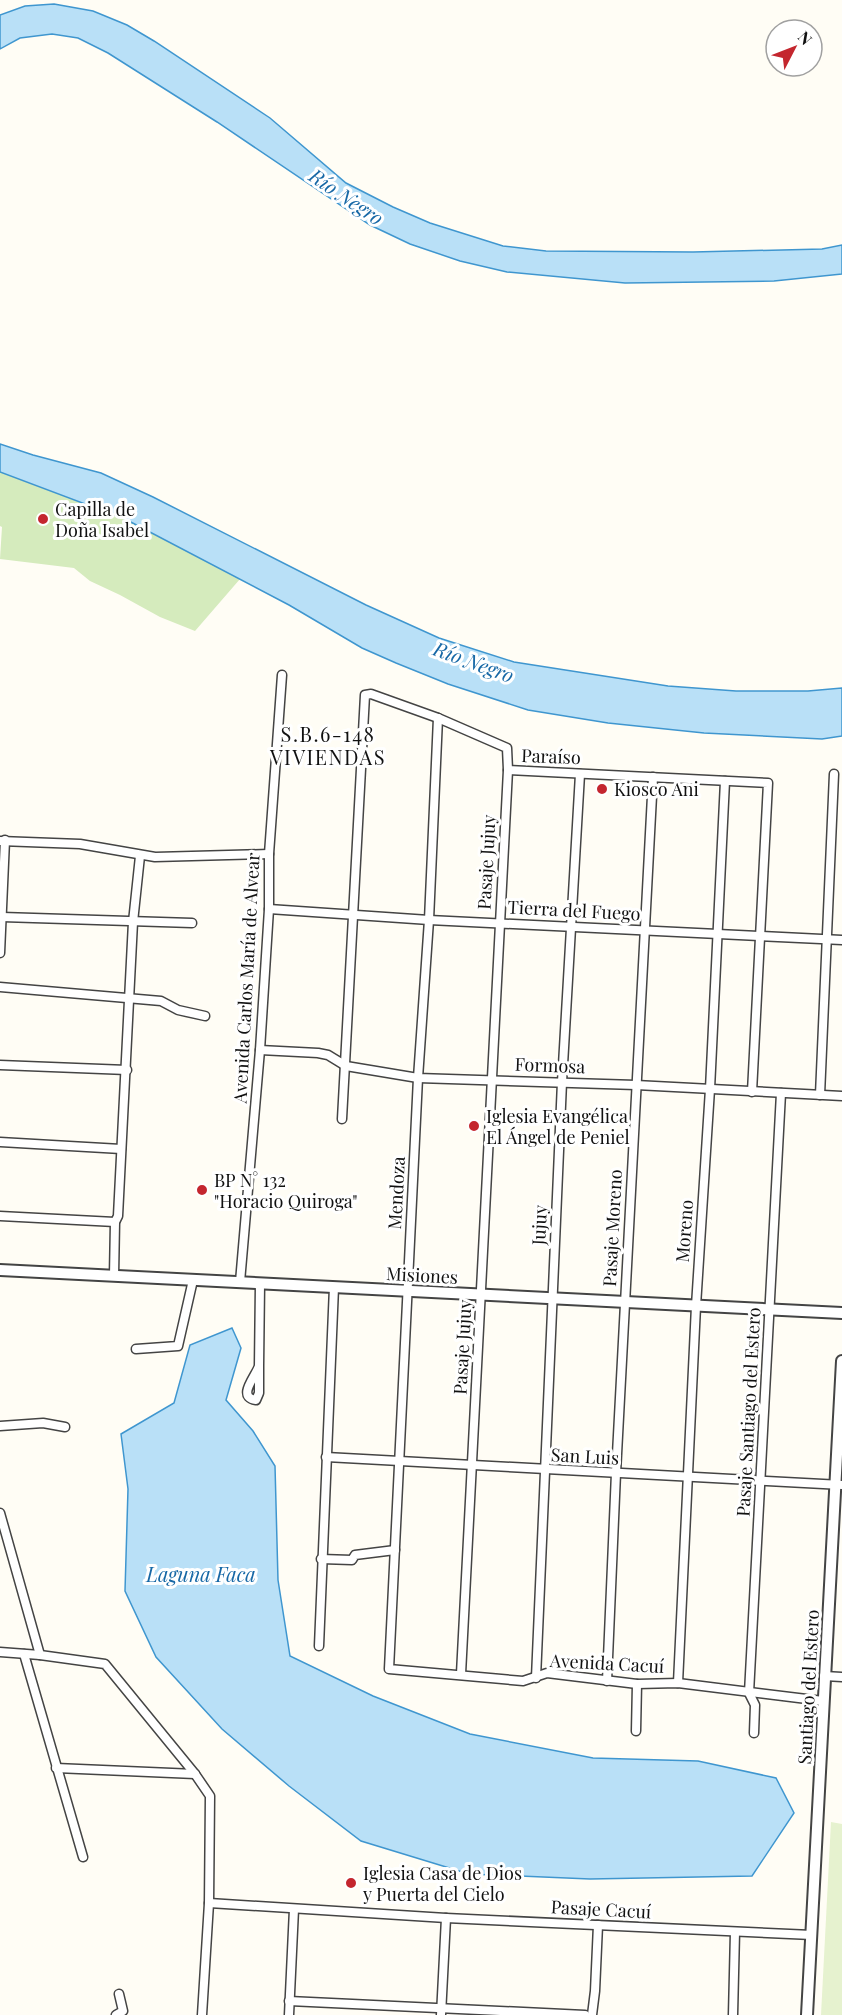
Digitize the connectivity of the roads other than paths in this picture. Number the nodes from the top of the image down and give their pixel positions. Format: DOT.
graph roads {
  1 [pos="282,675"];
  2 [pos="438,718"];
  3 [pos="508,770"];
  4 [pos="580,774"];
  5 [pos="834,774"];
  6 [pos="653,777"];
  7 [pos="725,780"];
  8 [pos="3,841"];
  9 [pos="269,854"];
  10 [pos="140,856"];
  11 [pos="269,909"];
  12 [pos="354,914"];
  13 [pos="2,917"];
  14 [pos="429,920"];
  15 [pos="133,922"];
  16 [pos="192,923"];
  17 [pos="499,923"];
  18 [pos="570,926"];
  19 [pos="645,930"];
  20 [pos="716,933"];
  21 [pos="760,936"];
  22 [pos="827,939"];
  23 [pos="842,940"];
  24 [pos="0,953"];
  25 [pos="0,987"];
  26 [pos="130,999"];
  27 [pos="205,1016"];
  28 [pos="260,1050"];
  29 [pos="0,1065"];
  30 [pos="346,1066"];
  31 [pos="127,1070"];
  32 [pos="418,1078"];
  33 [pos="492,1080"];
  34 [pos="562,1082"];
  35 [pos="636,1085"];
  36 [pos="710,1089"];
  37 [pos="752,1092"];
  38 [pos="781,1093"];
  39 [pos="820,1095"];
  40 [pos="842,1096"];
  41 [pos="342,1119"];
  42 [pos="0,1142"];
  43 [pos="121,1149"];
  44 [pos="0,1216"];
  45 [pos="115,1222"];
  46 [pos="0,1270"];
  47 [pos="114,1276"];
  48 [pos="193,1280"];
  49 [pos="240,1282"];
  50 [pos="260,1284"];
  51 [pos="334,1287"];
  52 [pos="408,1292"];
  53 [pos="481,1294"];
  54 [pos="552,1299"];
  55 [pos="625,1302"];
  56 [pos="696,1306"];
  57 [pos="770,1309"];
  58 [pos="842,1313"];
  59 [pos="136,1349"];
  60 [pos="842,1361"];
  61 [pos="259,1366"];
  62 [pos="0,1426"];
  63 [pos="65,1427"];
  64 [pos="326,1457"];
  65 [pos="398,1461"];
  66 [pos="473,1467"];
  67 [pos="545,1470"];
  68 [pos="616,1473"];
  69 [pos="688,1478"];
  70 [pos="761,1482"];
  71 [pos="838,1484"];
  72 [pos="0,1513"];
  73 [pos="395,1550"];
  74 [pos="321,1558"];
  75 [pos="319,1646"];
  76 [pos="0,1652"];
  77 [pos="24,1654"];
  78 [pos="40,1655"];
  79 [pos="389,1669"];
  80 [pos="461,1674"];
  81 [pos="824,1676"];
  82 [pos="842,1677"];
  83 [pos="536,1678"];
  84 [pos="607,1681"];
  85 [pos="678,1683"];
  86 [pos="637,1684"];
  87 [pos="749,1693"];
  88 [pos="823,1701"];
  89 [pos="636,1731"];
  90 [pos="754,1733"];
  91 [pos="56,1768"];
  92 [pos="195,1774"];
  93 [pos="83,1857"];
  94 [pos="208,1903"];
  95 [pos="294,1909"];
  96 [pos="446,1918"];
  97 [pos="598,1925"];
  98 [pos="735,1932"];
  99 [pos="812,1935"];
  100 [pos="119,1994"];
  101 [pos="289,2001"];
  102 [pos="441,2011"];
  103 [pos="119,2013"];
  104 [pos="202,2015"];
  105 [pos="289,2015"];
  106 [pos="585,2015"];
  107 [pos="592,2015"];
  108 [pos="733,2015"];
  109 [pos="807,2015"];
  1 -- 9 [label="street, Avenida Carlos María de Alvear"];
  2 -- 3 [label="street, Paraíso"];
  2 -- 12 [label="street, Paraíso"];
  2 -- 14 [label="street, Mendoza"];
  3 -- 4 [label="street, Paraíso"];
  3 -- 17 [label="street, Pasaje Jujuy"];
  4 -- 6 [label="street, Paraíso"];
  4 -- 18 [label="street, Jujuy"];
  5 -- 22 [label="street"];
  6 -- 7 [label="street, Paraíso"];
  6 -- 19 [label="street, Pasaje Moreno"];
  7 -- 20 [label="street, Moreno"];
  7 -- 21 [label="street, Paraíso"];
  8 -- 10 [label="street"];
  8 -- 13 [label="street"];
  9 -- 10 [label="street"];
  9 -- 11 [label="street, Avenida Carlos María de Alvear"];
  10 -- 15 [label="street"];
  11 -- 12 [label="street, Tierra del Fuego"];
  11 -- 28 [label="street, Avenida Carlos María de Alvear"];
  12 -- 14 [label="street, Tierra del Fuego"];
  12 -- 30 [label="street"];
  13 -- 15 [label="street"];
  13 -- 24 [label="street"];
  14 -- 17 [label="street, Tierra del Fuego"];
  14 -- 32 [label="street, Mendoza"];
  15 -- 16 [label="street"];
  15 -- 26 [label="street"];
  17 -- 18 [label="street, Tierra del Fuego"];
  17 -- 33 [label="street, Pasaje Jujuy"];
  18 -- 19 [label="street, Tierra del Fuego"];
  18 -- 34 [label="street, Jujuy"];
  19 -- 20 [label="street, Tierra del Fuego"];
  19 -- 35 [label="street, Pasaje Moreno"];
  20 -- 21 [label="street, Tierra del Fuego"];
  20 -- 36 [label="street, Moreno"];
  21 -- 22 [label="street, Tierra del Fuego"];
  21 -- 37 [label="street"];
  22 -- 23 [label="street, Tierra del Fuego"];
  22 -- 39 [label="street"];
  25 -- 26 [label="street"];
  26 -- 27 [label="street"];
  26 -- 31 [label="street"];
  28 -- 30 [label="street, Formosa"];
  28 -- 49 [label="street, Avenida Carlos María de Alvear"];
  29 -- 31 [label="street"];
  30 -- 32 [label="street, Formosa"];
  30 -- 41 [label="street"];
  31 -- 43 [label="street"];
  32 -- 33 [label="street, Formosa"];
  32 -- 52 [label="street, Mendoza"];
  33 -- 34 [label="street, Formosa"];
  33 -- 53 [label="street, Pasaje Jujuy"];
  34 -- 35 [label="street, Formosa"];
  34 -- 54 [label="street, Jujuy"];
  35 -- 36 [label="street, Formosa"];
  35 -- 55 [label="street, Pasaje Moreno"];
  36 -- 37 [label="street, Formosa"];
  36 -- 56 [label="street, Moreno"];
  37 -- 38 [label="street, Formosa"];
  38 -- 39 [label="street, Formosa"];
  38 -- 57 [label="street, Pasaje Santiago del Estero"];
  39 -- 40 [label="street, Formosa"];
  42 -- 43 [label="street"];
  43 -- 45 [label="street"];
  44 -- 45 [label="street"];
  45 -- 47 [label="street"];
  46 -- 47 [label="street, Misiones"];
  47 -- 48 [label="street, Misiones"];
  48 -- 49 [label="street, Misiones"];
  48 -- 59 [label="street"];
  49 -- 50 [label="street, Misiones"];
  50 -- 51 [label="street, Misiones"];
  50 -- 61 [label="street"];
  51 -- 52 [label="street, Misiones"];
  51 -- 64 [label="street"];
  52 -- 53 [label="street, Misiones"];
  52 -- 65 [label="street, Mendoza"];
  53 -- 54 [label="street, Misiones"];
  53 -- 66 [label="street, Pasaje Jujuy"];
  54 -- 55 [label="street, Misiones"];
  54 -- 67 [label="street, Jujuy"];
  55 -- 56 [label="street, Misiones"];
  55 -- 68 [label="street, Pasaje Moreno"];
  56 -- 57 [label="street, Misiones"];
  56 -- 69 [label="street, Moreno"];
  57 -- 58 [label="street, Misiones"];
  57 -- 70 [label="street, Pasaje Santiago del Estero"];
  60 -- 71 [label="street, Santiago del Estero"];
  62 -- 63 [label="street"];
  64 -- 65 [label="street, San Luis"];
  64 -- 74 [label="street"];
  65 -- 66 [label="street, San Luis"];
  65 -- 73 [label="street, Mendoza"];
  66 -- 67 [label="street, San Luis"];
  66 -- 80 [label="street, Pasaje Jujuy"];
  67 -- 68 [label="street, San Luis"];
  67 -- 83 [label="street, Jujuy"];
  68 -- 69 [label="street, San Luis"];
  68 -- 84 [label="street, Pasaje Moreno"];
  69 -- 70 [label="street, San Luis"];
  69 -- 85 [label="street, Moreno"];
  70 -- 71 [label="street, San Luis"];
  70 -- 87 [label="street, Pasaje Santiago del Estero"];
  71 -- 81 [label="street, Santiago del Estero"];
  72 -- 78 [label="street"];
  73 -- 74 [label="street"];
  73 -- 79 [label="street, Mendoza"];
  74 -- 75 [label="street"];
  76 -- 77 [label="street"];
  77 -- 78 [label="street"];
  77 -- 91 [label="street"];
  78 -- 92 [label="street"];
  79 -- 80 [label="street, Avenida Cacuí"];
  80 -- 83 [label="street, Avenida Cacuí"];
  81 -- 82 [label="street"];
  81 -- 88 [label="street, Santiago del Estero"];
  83 -- 84 [label="street, Avenida Cacuí"];
  84 -- 86 [label="street, Avenida Cacuí"];
  85 -- 86 [label="street, Avenida Cacuí"];
  85 -- 87 [label="street, Avenida Cacuí"];
  86 -- 89 [label="street"];
  87 -- 88 [label="street, Avenida Cacuí"];
  87 -- 90 [label="street, Pasaje Santiago del Estero"];
  88 -- 99 [label="street, Santiago del Estero"];
  91 -- 92 [label="street"];
  91 -- 93 [label="street"];
  92 -- 94 [label="street"];
  94 -- 95 [label="street, Pasaje Cacuí"];
  94 -- 104 [label="street"];
  95 -- 96 [label="street, Pasaje Cacuí"];
  95 -- 101 [label="street"];
  96 -- 97 [label="street, Pasaje Cacuí"];
  96 -- 102 [label="street"];
  97 -- 98 [label="street, Pasaje Cacuí"];
  97 -- 107 [label="street"];
  98 -- 99 [label="street, Pasaje Cacuí"];
  98 -- 108 [label="street"];
  99 -- 109 [label="street, Santiago del Estero"];
  100 -- 103 [label="street"];
  101 -- 102 [label="street"];
  101 -- 105 [label="street"];
  102 -- 106 [label="street"];
}
